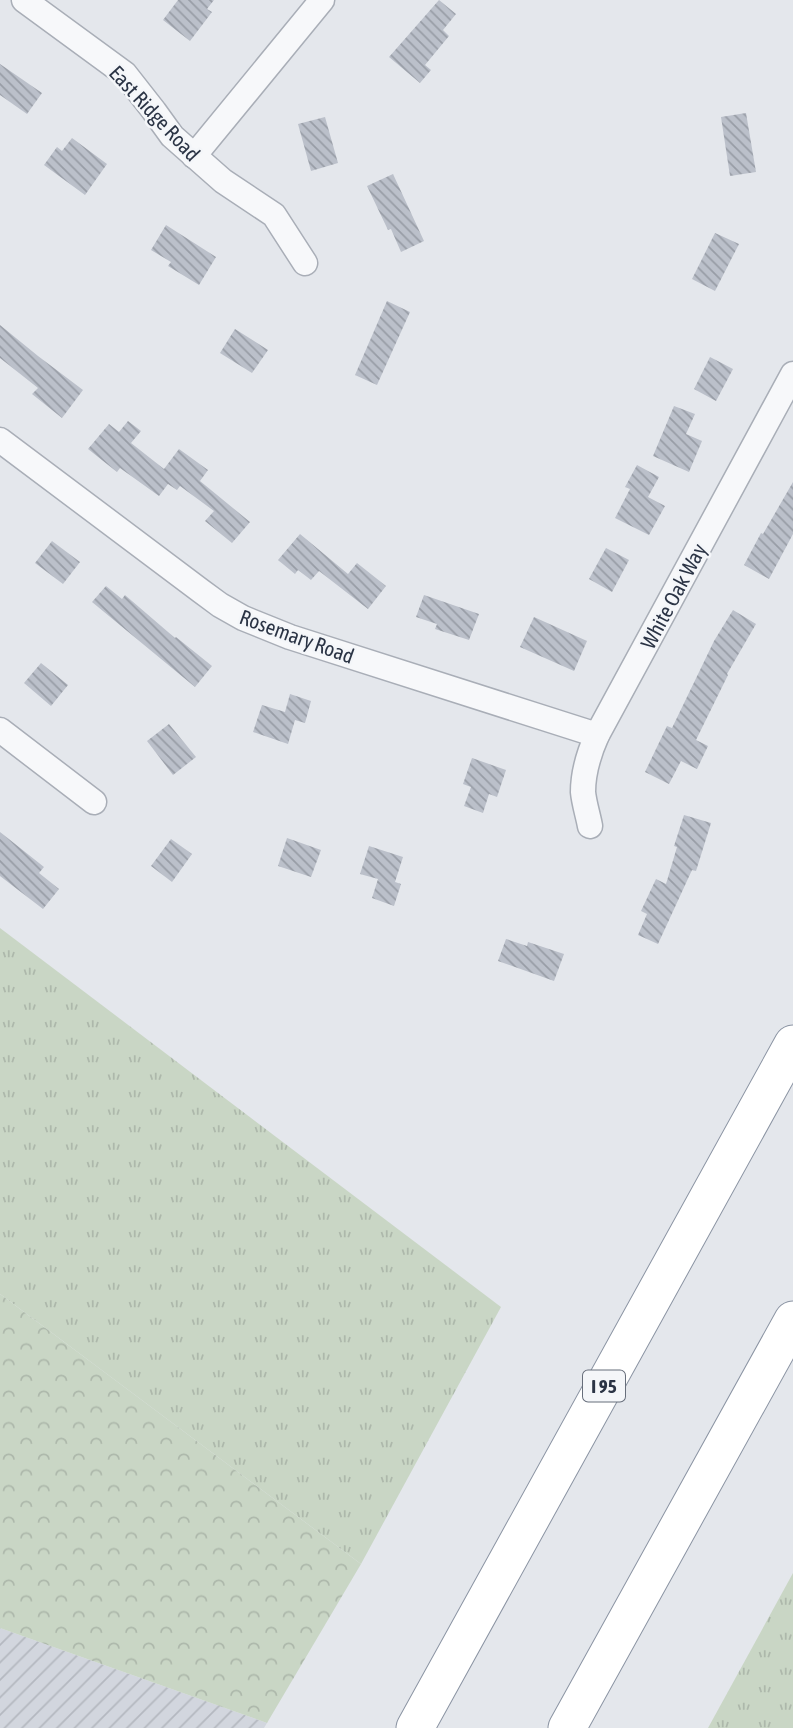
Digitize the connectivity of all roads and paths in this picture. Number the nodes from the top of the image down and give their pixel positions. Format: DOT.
graph roads {
  1 [pos="24,0"];
  2 [pos="322,0"];
  3 [pos="194,156"];
  4 [pos="306,263"];
  5 [pos="793,374"];
  6 [pos="0,440"];
  7 [pos="0,730"];
  8 [pos="597,735"];
  9 [pos="94,802"];
  10 [pos="590,826"];
  11 [pos="793,1044"];
  12 [pos="793,1320"];
  13 [pos="415,1728"];
  14 [pos="567,1728"];
  1 -- 3 [label="street, East Ridge Road"];
  2 -- 3 [label="street"];
  3 -- 4 [label="street, East Ridge Road"];
  5 -- 8 [label="street, White Oak Way"];
  6 -- 8 [label="street, Rosemary Road"];
  7 -- 9 [label="street"];
  8 -- 10 [label="street, White Oak Way"];
  11 -- 13 [label="highway, I 95"];
  12 -- 14 [label="highway"];
}
